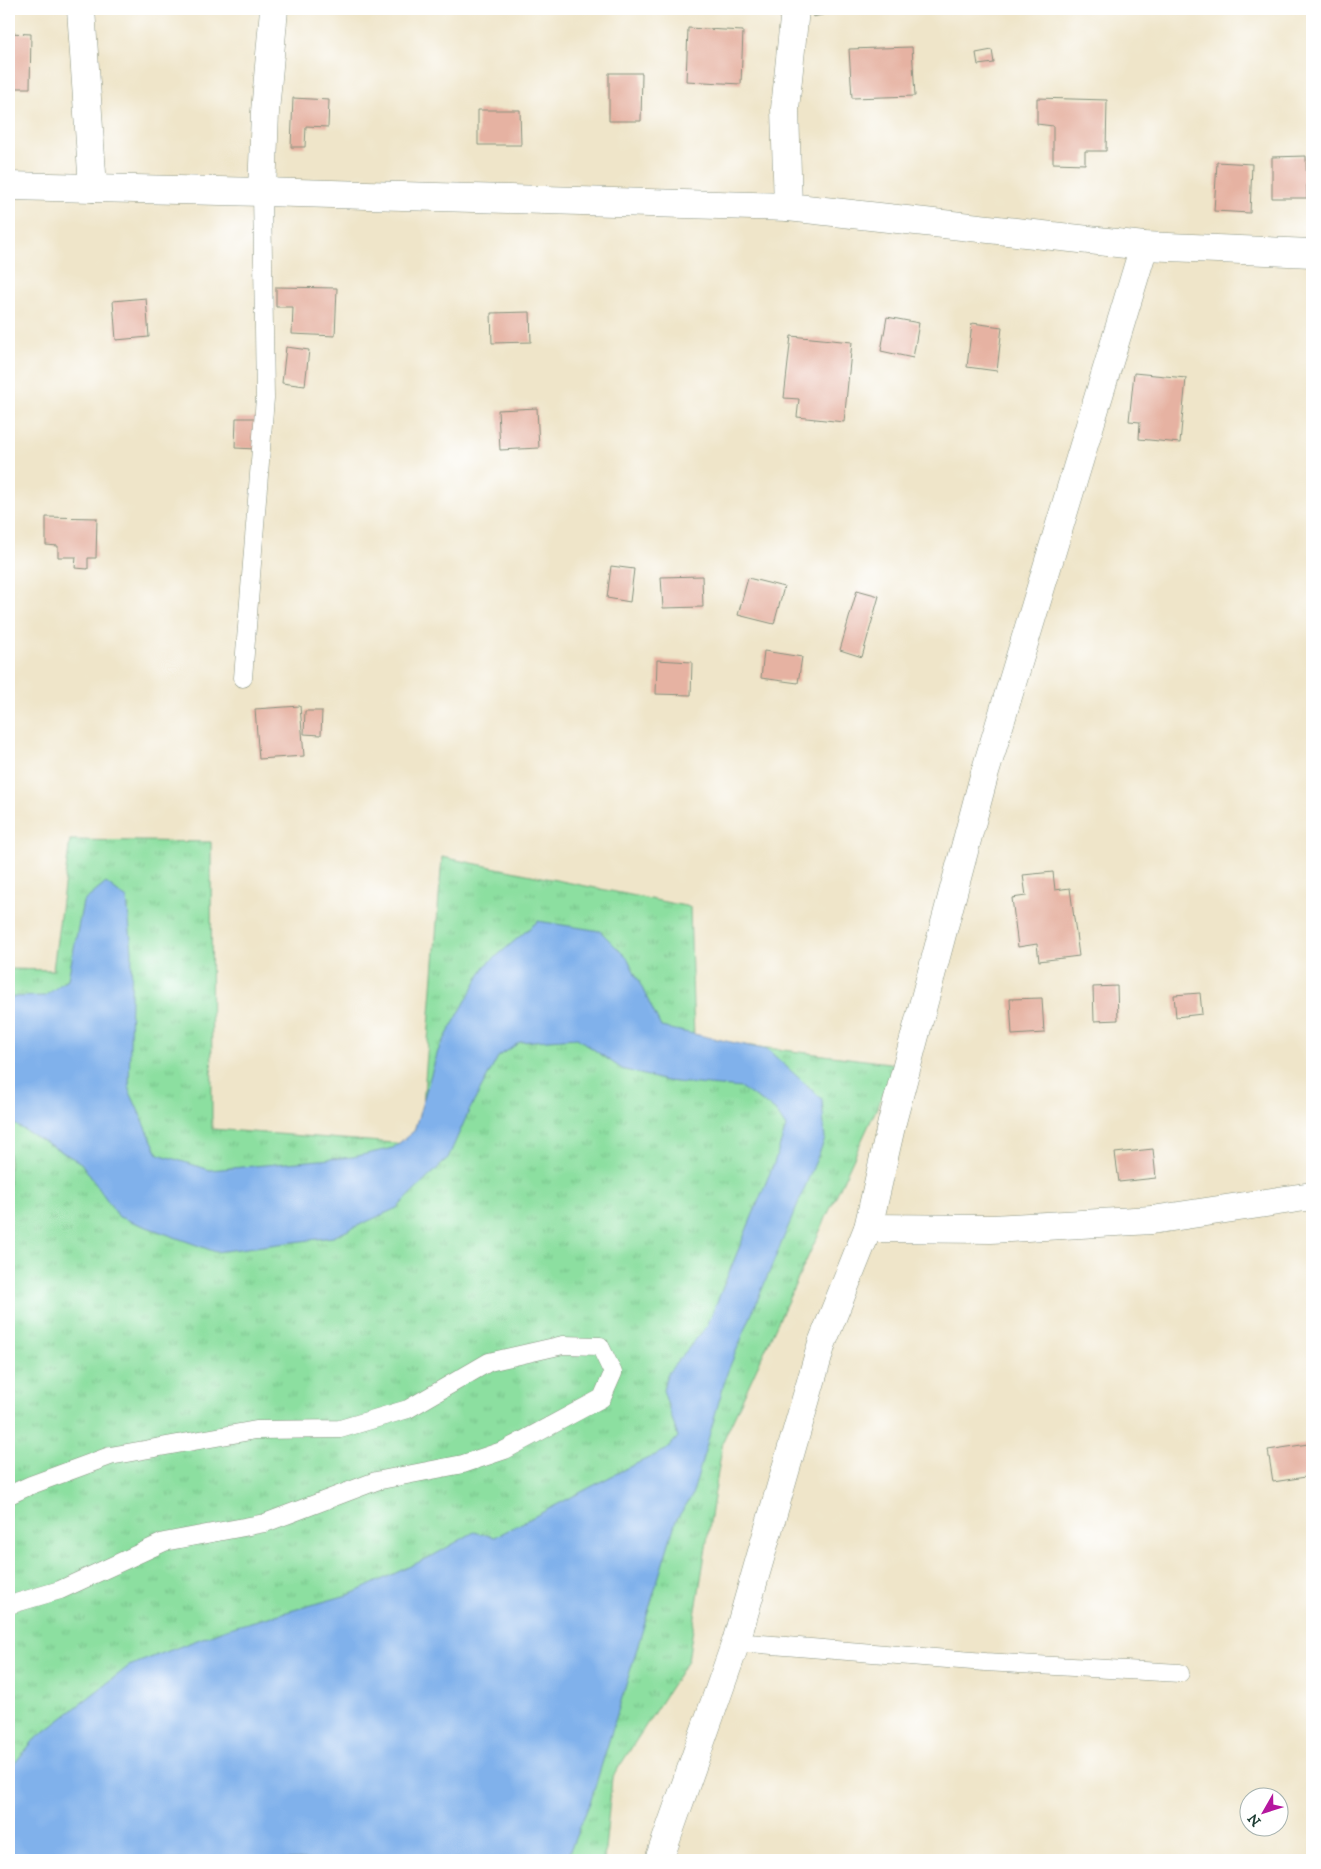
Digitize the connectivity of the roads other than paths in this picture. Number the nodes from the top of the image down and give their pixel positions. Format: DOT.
graph roads {
  1 [pos="81,9"];
  2 [pos="274,9"];
  3 [pos="795,9"];
  4 [pos="9,186"];
  5 [pos="93,188"];
  6 [pos="262,192"];
  7 [pos="788,207"];
  8 [pos="1144,246"];
  9 [pos="1312,253"];
  10 [pos="243,678"];
  11 [pos="1312,1196"];
  12 [pos="868,1228"];
  13 [pos="9,1495"];
  14 [pos="9,1605"];
  15 [pos="736,1642"];
  16 [pos="1180,1672"];
  17 [pos="659,1860"];
  1 -- 5 [label="street"];
  2 -- 6 [label="street"];
  3 -- 7 [label="street"];
  4 -- 5 [label="street"];
  5 -- 6 [label="street"];
  6 -- 7 [label="street"];
  6 -- 10 [label="lane"];
  7 -- 8 [label="street"];
  8 -- 9 [label="street"];
  8 -- 12 [label="street"];
  11 -- 12 [label="street"];
  12 -- 15 [label="street"];
  13 -- 14 [label="lane"];
  15 -- 16 [label="lane"];
  15 -- 17 [label="street"];
}
